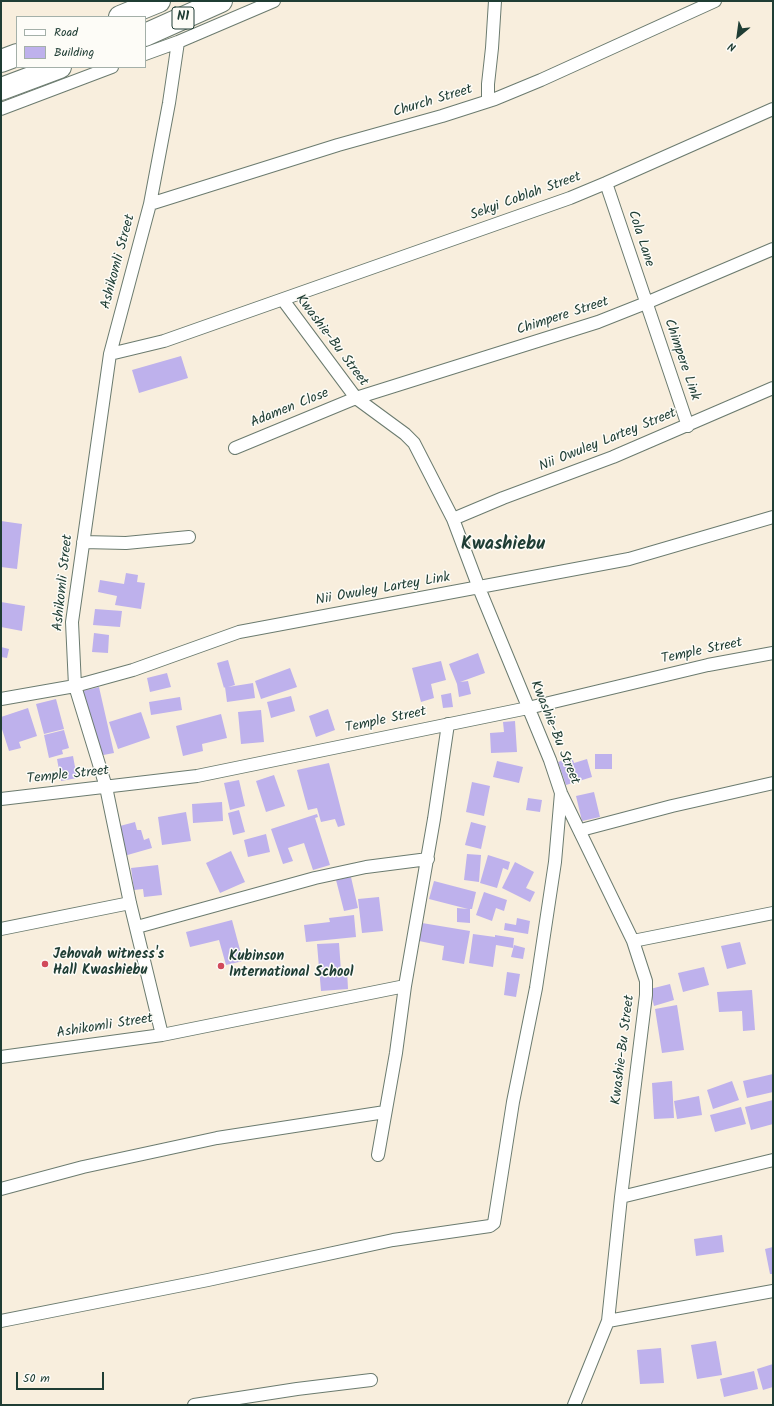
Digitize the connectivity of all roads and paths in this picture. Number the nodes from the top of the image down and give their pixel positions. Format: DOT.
graph roads {
  1 [pos="159,1"];
  2 [pos="221,1"];
  3 [pos="274,1"];
  4 [pos="495,1"];
  5 [pos="715,1"];
  6 [pos="122,16"];
  7 [pos="146,35"];
  8 [pos="178,42"];
  9 [pos="146,54"];
  10 [pos="16,55"];
  11 [pos="1,61"];
  12 [pos="57,68"];
  13 [pos="109,68"];
  14 [pos="1,89"];
  15 [pos="488,101"];
  16 [pos="1,109"];
  17 [pos="773,109"];
  18 [pos="606,183"];
  19 [pos="150,204"];
  20 [pos="773,249"];
  21 [pos="283,300"];
  22 [pos="646,304"];
  23 [pos="110,354"];
  24 [pos="773,388"];
  25 [pos="356,398"];
  26 [pos="688,426"];
  27 [pos="235,448"];
  28 [pos="773,517"];
  29 [pos="453,519"];
  30 [pos="189,537"];
  31 [pos="83,542"];
  32 [pos="479,588"];
  33 [pos="773,652"];
  34 [pos="75,686"];
  35 [pos="1,699"];
  36 [pos="528,708"];
  37 [pos="448,724"];
  38 [pos="773,783"];
  39 [pos="106,787"];
  40 [pos="561,792"];
  41 [pos="1,799"];
  42 [pos="580,830"];
  43 [pos="428,859"];
  44 [pos="130,903"];
  45 [pos="773,913"];
  46 [pos="137,927"];
  47 [pos="1,929"];
  48 [pos="634,941"];
  49 [pos="405,986"];
  50 [pos="162,1035"];
  51 [pos="1,1057"];
  52 [pos="385,1112"];
  53 [pos="378,1155"];
  54 [pos="773,1160"];
  55 [pos="1,1189"];
  56 [pos="621,1197"];
  57 [pos="773,1291"];
  58 [pos="1,1321"];
  59 [pos="608,1321"];
  60 [pos="371,1380"];
  61 [pos="194,1405"];
  62 [pos="574,1405"];
  1 -- 6 [label="highway, N1"];
  2 -- 7 [label="highway, N1"];
  3 -- 8 [label="street"];
  4 -- 15 [label="street"];
  5 -- 15 [label="street, Church Street"];
  8 -- 9 [label="street"];
  8 -- 19 [label="street, Ashikomli Street"];
  10 -- 11 [label="highway"];
  12 -- 14 [label="highway"];
  13 -- 16 [label="street"];
  15 -- 19 [label="street, Church Street"];
  17 -- 18 [label="street, Sekyi Coblah Street"];
  18 -- 21 [label="street, Sekyi Coblah Street"];
  18 -- 22 [label="street, Cola Lane"];
  19 -- 23 [label="street, Ashikomli Street"];
  20 -- 22 [label="street, Chimpere Street"];
  21 -- 23 [label="street, Kwashie-Bu Street"];
  21 -- 25 [label="street, Kwashie-Bu Street"];
  22 -- 25 [label="street, Chimpere Street"];
  22 -- 26 [label="street, Chimpere Link"];
  23 -- 31 [label="street, Ashikomli Street"];
  24 -- 26 [label="street, Nii Owuley Lartey Street"];
  25 -- 27 [label="street, Adamen Close"];
  25 -- 29 [label="street, Kwashie-Bu Street"];
  26 -- 29 [label="street, Nii Owuley Lartey Street"];
  28 -- 32 [label="street, Nii Owuley Lartey Link"];
  29 -- 32 [label="street, Kwashie-Bu Street"];
  30 -- 31 [label="street"];
  31 -- 34 [label="street, Ashikomli Street"];
  32 -- 34 [label="street, Nii Owuley Lartey Link"];
  32 -- 36 [label="street, Kwashie-Bu Street"];
  33 -- 36 [label="street, Temple Street"];
  34 -- 35 [label="street, Nii Owuley Lartey Link"];
  34 -- 39 [label="street, Ashikomli Street"];
  36 -- 37 [label="street, Temple Street"];
  36 -- 40 [label="street, Kwashie-Bu Street"];
  37 -- 39 [label="street, Temple Street"];
  37 -- 43 [label="street"];
  38 -- 42 [label="street"];
  39 -- 41 [label="street, Temple Street"];
  39 -- 44 [label="street, Ashikomli Street"];
  40 -- 42 [label="street, Kwashie-Bu Street"];
  40 -- 58 [label="street"];
  42 -- 48 [label="street, Kwashie-Bu Street"];
  43 -- 46 [label="street"];
  43 -- 49 [label="street"];
  44 -- 46 [label="street, Ashikomli Street"];
  44 -- 47 [label="street"];
  45 -- 48 [label="street"];
  46 -- 50 [label="street, Ashikomli Street"];
  48 -- 56 [label="street, Kwashie-Bu Street"];
  49 -- 50 [label="street"];
  49 -- 52 [label="street"];
  50 -- 51 [label="street, Ashikomli Street"];
  52 -- 53 [label="street"];
  52 -- 55 [label="street"];
  54 -- 56 [label="street"];
  56 -- 59 [label="street, Kwashie-Bu Street"];
  57 -- 59 [label="street"];
  59 -- 62 [label="street, Kwashie-Bu Street"];
  60 -- 61 [label="street"];
}
